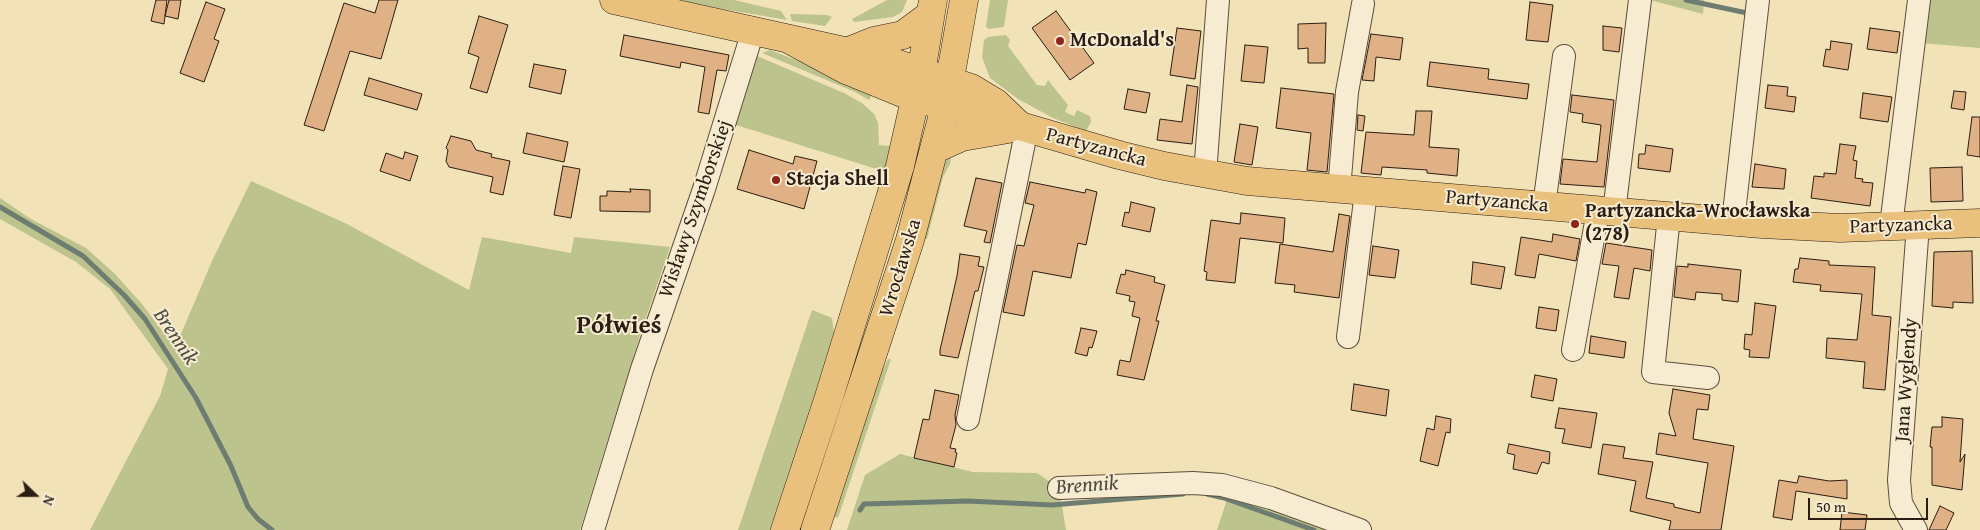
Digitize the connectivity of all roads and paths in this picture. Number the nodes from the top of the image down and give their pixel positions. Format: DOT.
graph roads {
  1 [pos="614,0"];
  2 [pos="964,0"];
  3 [pos="1218,0"];
  4 [pos="1640,0"];
  5 [pos="1758,0"];
  6 [pos="1919,0"];
  7 [pos="1363,4"];
  8 [pos="657,5"];
  9 [pos="931,8"];
  10 [pos="753,31"];
  11 [pos="792,41"];
  12 [pos="849,51"];
  13 [pos="1564,56"];
  14 [pos="919,85"];
  15 [pos="948,95"];
  16 [pos="1024,127"];
  17 [pos="935,148"];
  18 [pos="1205,174"];
  19 [pos="1339,190"];
  20 [pos="1366,192"];
  21 [pos="1544,206"];
  22 [pos="1606,211"];
  23 [pos="1669,216"];
  24 [pos="1733,222"];
  25 [pos="1980,223"];
  26 [pos="1918,225"];
  27 [pos="1890,226"];
  28 [pos="1348,337"];
  29 [pos="1573,350"];
  30 [pos="1708,378"];
  31 [pos="968,419"];
  32 [pos="1059,488"];
  33 [pos="593,530"];
  34 [pos="785,530"];
  35 [pos="815,530"];
  36 [pos="1360,530"];
  37 [pos="1916,530"];
  1 -- 8 [label="main road"];
  2 -- 15 [label="main road, Wrocławska"];
  3 -- 18 [label="street"];
  4 -- 22 [label="street"];
  5 -- 24 [label="street"];
  6 -- 27 [label="street"];
  7 -- 19 [label="street"];
  8 -- 10 [label="main road"];
  9 -- 12 [label="main road"];
  9 -- 14 [label="main road, Wrocławska"];
  10 -- 11 [label="main road"];
  10 -- 33 [label="street, Wisławy Szymborskiej"];
  11 -- 12 [label="main road"];
  11 -- 14 [label="main road"];
  12 -- 14 [label="main road"];
  13 -- 21 [label="street"];
  14 -- 15 [label="main road, Partyzancka"];
  14 -- 34 [label="main road, Wrocławska"];
  15 -- 16 [label="main road, Partyzancka"];
  15 -- 17 [label="main road, Wrocławska"];
  16 -- 17 [label="main road"];
  16 -- 18 [label="main road, Partyzancka"];
  16 -- 31 [label="street"];
  17 -- 35 [label="main road, Wrocławska"];
  18 -- 19 [label="main road, Partyzancka"];
  19 -- 20 [label="main road, Partyzancka"];
  20 -- 21 [label="main road, Partyzancka"];
  20 -- 28 [label="street"];
  21 -- 22 [label="main road, Partyzancka"];
  22 -- 23 [label="main road, Partyzancka"];
  22 -- 29 [label="street"];
  23 -- 24 [label="main road, Partyzancka"];
  23 -- 30 [label="street"];
  24 -- 27 [label="main road, Partyzancka"];
  25 -- 26 [label="main road, Partyzancka"];
  26 -- 27 [label="main road, Partyzancka"];
  26 -- 37 [label="street, Jana Wyglendy"];
  32 -- 36 [label="street"];
}
